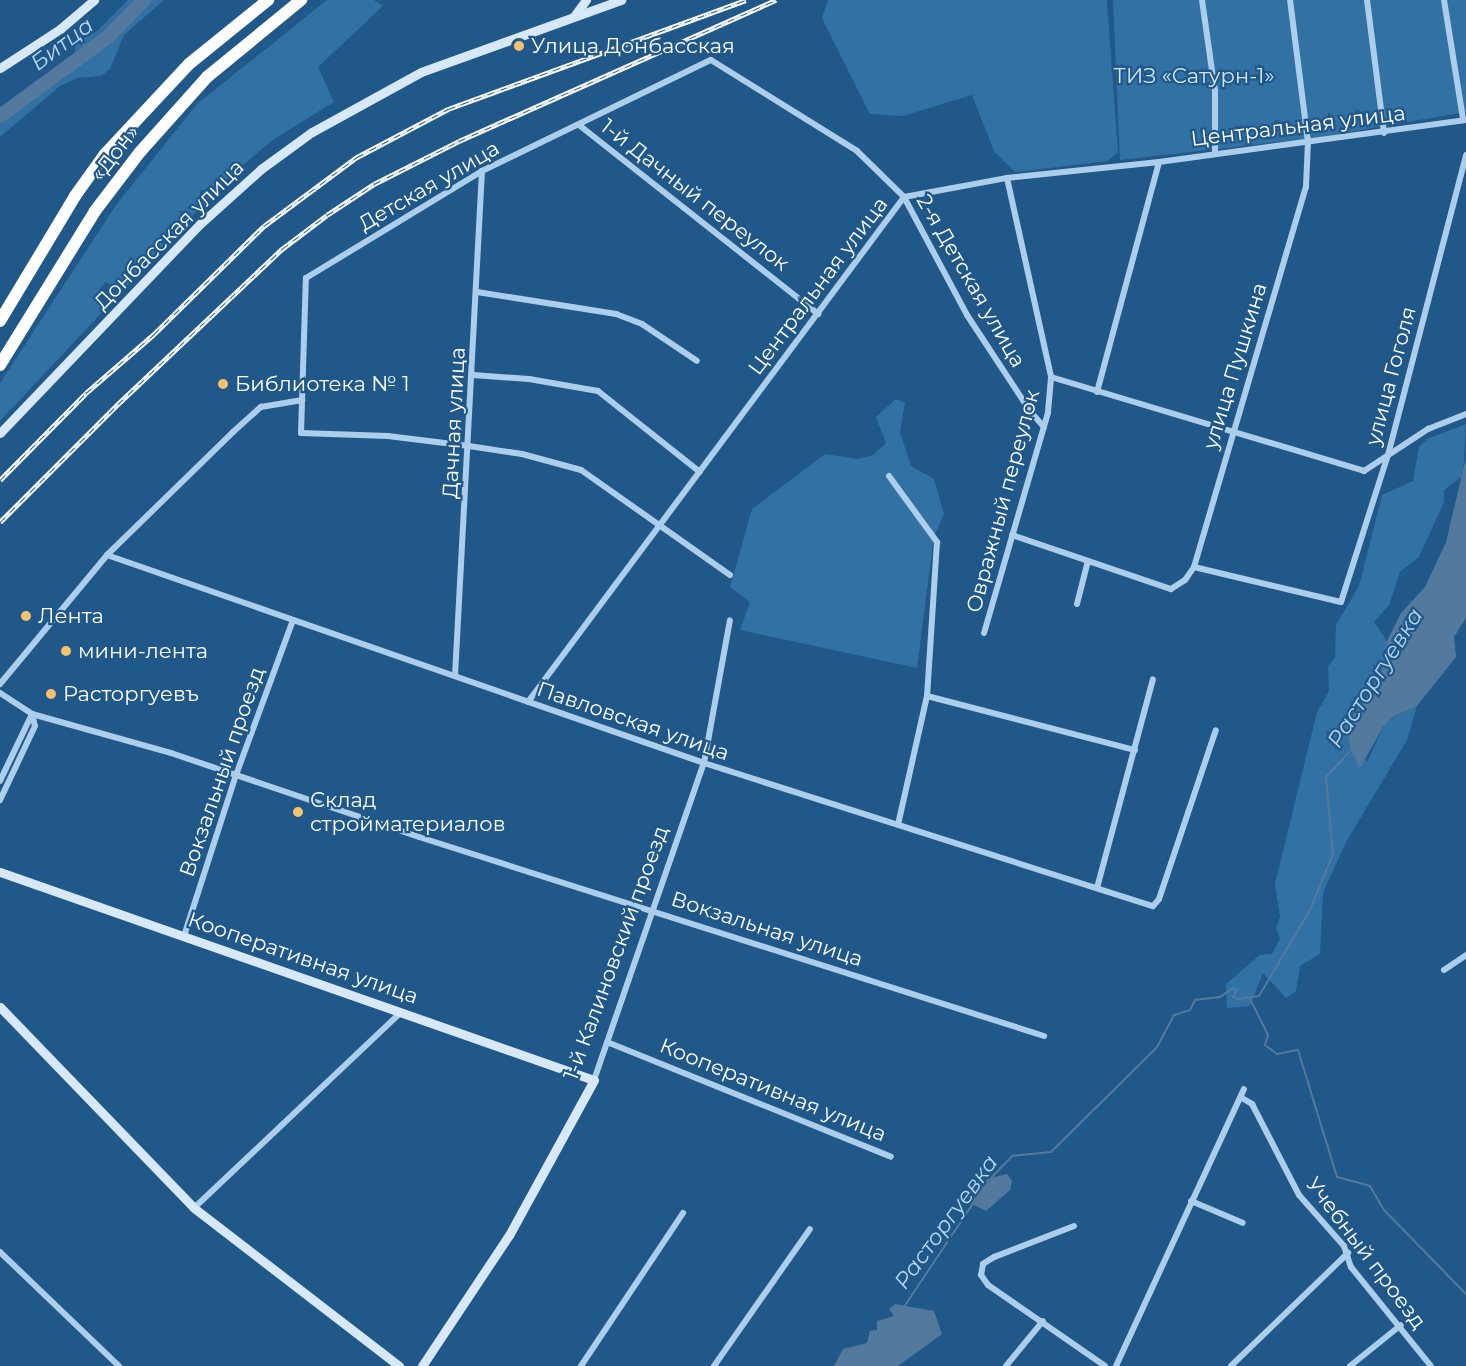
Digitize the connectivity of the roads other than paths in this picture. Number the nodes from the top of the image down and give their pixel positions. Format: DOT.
graph roads {
  1 [pos="94,0"];
  2 [pos="258,0"];
  3 [pos="268,0"];
  4 [pos="302,0"];
  5 [pos="586,0"];
  6 [pos="1202,0"];
  7 [pos="1290,0"];
  8 [pos="1367,0"];
  9 [pos="1444,0"];
  10 [pos="619,1"];
  11 [pos="605,3"];
  12 [pos="573,17"];
  13 [pos="223,34"];
  14 [pos="711,60"];
  15 [pos="0,68"];
  16 [pos="1465,119"];
  17 [pos="579,125"];
  18 [pos="1384,133"];
  19 [pos="1308,142"];
  20 [pos="1215,152"];
  21 [pos="1466,155"];
  22 [pos="1159,162"];
  23 [pos="482,171"];
  24 [pos="1007,178"];
  25 [pos="904,197"];
  26 [pos="477,292"];
  27 [pos="818,314"];
  28 [pos="0,321"];
  29 [pos="697,361"];
  30 [pos="0,365"];
  31 [pos="473,375"];
  32 [pos="1050,376"];
  33 [pos="1097,392"];
  34 [pos="302,400"];
  35 [pos="1466,414"];
  36 [pos="1044,427"];
  37 [pos="0,433"];
  38 [pos="1231,434"];
  39 [pos="469,446"];
  40 [pos="1388,455"];
  41 [pos="700,472"];
  42 [pos="889,476"];
  43 [pos="660,525"];
  44 [pos="1012,535"];
  45 [pos="107,555"];
  46 [pos="1088,561"];
  47 [pos="1194,567"];
  48 [pos="730,575"];
  49 [pos="1077,604"];
  50 [pos="293,620"];
  51 [pos="730,620"];
  52 [pos="984,633"];
  53 [pos="455,676"];
  54 [pos="1153,679"];
  55 [pos="0,684"];
  56 [pos="0,693"];
  57 [pos="927,696"];
  58 [pos="528,702"];
  59 [pos="32,714"];
  60 [pos="1216,730"];
  61 [pos="1135,750"];
  62 [pos="704,763"];
  63 [pos="236,775"];
  64 [pos="0,781"];
  65 [pos="0,800"];
  66 [pos="898,825"];
  67 [pos="0,872"];
  68 [pos="1097,888"];
  69 [pos="651,909"];
  70 [pos="184,936"];
  71 [pos="1466,955"];
  72 [pos="1444,970"];
  73 [pos="0,1007"];
  74 [pos="401,1011"];
  75 [pos="1044,1036"];
  76 [pos="607,1042"];
  77 [pos="594,1080"];
  78 [pos="1244,1089"];
  79 [pos="1242,1098"];
  80 [pos="891,1157"];
  81 [pos="1191,1201"];
  82 [pos="194,1208"];
  83 [pos="683,1213"];
  84 [pos="1243,1224"];
  85 [pos="1074,1226"];
  86 [pos="810,1229"];
  87 [pos="0,1252"];
  88 [pos="1348,1253"];
  89 [pos="1043,1321"];
  90 [pos="1401,1325"];
  91 [pos="119,1366"];
  92 [pos="399,1366"];
  93 [pos="422,1366"];
  94 [pos="581,1366"];
  95 [pos="714,1366"];
  96 [pos="1006,1366"];
  97 [pos="1105,1366"];
  98 [pos="1116,1366"];
  99 [pos="1231,1366"];
  100 [pos="1350,1366"];
  101 [pos="1431,1366"];
  1 -- 15 [label="street"];
  2 -- 13 [label="street"];
  3 -- 13 [label="highway, «Дон»"];
  4 -- 30 [label="highway, «Дон»"];
  5 -- 12 [label="street"];
  6 -- 20 [label="street"];
  7 -- 19 [label="street, улица Пушкина"];
  8 -- 18 [label="street"];
  9 -- 16 [label="street"];
  10 -- 11 [label="street, Донбасская улица"];
  11 -- 12 [label="street, Донбасская улица"];
  12 -- 37 [label="street, Донбасская улица"];
  13 -- 28 [label="highway, «Дон»"];
  14 -- 17 [label="street, Детская улица"];
  14 -- 25 [label="street, 2-я Детская улица"];
  16 -- 18 [label="street, Центральная улица"];
  17 -- 23 [label="street, Детская улица"];
  17 -- 27 [label="street, 1-й Дачный переулок"];
  18 -- 19 [label="street, Центральная улица"];
  19 -- 20 [label="street, Центральная улица"];
  19 -- 38 [label="street, улица Пушкина"];
  20 -- 22 [label="street, Центральная улица"];
  21 -- 40 [label="street, улица Гоголя"];
  22 -- 24 [label="street, Центральная улица"];
  22 -- 33 [label="street"];
  23 -- 26 [label="street, Дачная улица"];
  23 -- 34 [label="street, Детская улица"];
  24 -- 25 [label="street, Центральная улица"];
  24 -- 32 [label="street, Овражный переулок"];
  25 -- 27 [label="street, Центральная улица"];
  25 -- 36 [label="street, 2-я Детская улица"];
  26 -- 29 [label="street"];
  26 -- 31 [label="street, Дачная улица"];
  27 -- 41 [label="street, Центральная улица"];
  31 -- 39 [label="street, Дачная улица"];
  31 -- 41 [label="street"];
  32 -- 33 [label="street"];
  32 -- 36 [label="street, Овражный переулок"];
  33 -- 38 [label="street"];
  34 -- 39 [label="street, Детская улица"];
  34 -- 45 [label="street"];
  35 -- 40 [label="street"];
  36 -- 44 [label="street, Овражный переулок"];
  38 -- 40 [label="street"];
  38 -- 47 [label="street, улица Пушкина"];
  39 -- 43 [label="street"];
  39 -- 53 [label="street, Дачная улица"];
  40 -- 47 [label="street, улица Гоголя"];
  41 -- 43 [label="street, Центральная улица"];
  42 -- 57 [label="street"];
  43 -- 48 [label="street"];
  43 -- 58 [label="street, Центральная улица"];
  44 -- 46 [label="street"];
  44 -- 52 [label="street, Овражный переулок"];
  45 -- 50 [label="street, Павловская улица"];
  45 -- 55 [label="street"];
  46 -- 47 [label="street, улица Пушкина"];
  46 -- 49 [label="street"];
  50 -- 53 [label="street, Павловская улица"];
  50 -- 63 [label="street, Вокзальный проезд"];
  51 -- 62 [label="street, 1-й Калиновский проезд"];
  53 -- 58 [label="street, Павловская улица"];
  54 -- 61 [label="street"];
  56 -- 59 [label="street, Вокзальная улица"];
  57 -- 61 [label="street"];
  57 -- 66 [label="street"];
  58 -- 62 [label="street, Павловская улица"];
  59 -- 63 [label="street, Вокзальная улица"];
  59 -- 64 [label="street"];
  59 -- 65 [label="street"];
  60 -- 68 [label="street, Павловская улица"];
  61 -- 68 [label="street"];
  62 -- 66 [label="street, Павловская улица"];
  62 -- 69 [label="street, 1-й Калиновский проезд"];
  63 -- 69 [label="street, Вокзальная улица"];
  63 -- 70 [label="street, Вокзальный проезд"];
  66 -- 68 [label="street, Павловская улица"];
  67 -- 70 [label="street, Кооперативная улица"];
  69 -- 75 [label="street, Вокзальная улица"];
  69 -- 76 [label="street, 1-й Калиновский проезд"];
  70 -- 74 [label="street, Кооперативная улица"];
  71 -- 72 [label="street"];
  73 -- 82 [label="street"];
  74 -- 77 [label="street, Кооперативная улица"];
  74 -- 82 [label="street"];
  76 -- 77 [label="street, 1-й Калиновский проезд"];
  76 -- 80 [label="street, Кооперативная улица"];
  77 -- 93 [label="street, 1-й Калиновский проезд"];
  78 -- 79 [label="street"];
  79 -- 81 [label="street"];
  79 -- 88 [label="street, Учебный проезд"];
  81 -- 84 [label="street"];
  81 -- 98 [label="street"];
  82 -- 92 [label="street"];
  83 -- 94 [label="street"];
  85 -- 89 [label="street"];
  86 -- 95 [label="street"];
  87 -- 91 [label="street"];
  88 -- 90 [label="street, Учебный проезд"];
  88 -- 99 [label="street"];
  89 -- 96 [label="street"];
  89 -- 97 [label="street"];
  90 -- 100 [label="street"];
  90 -- 101 [label="street, Учебный проезд"];
}
